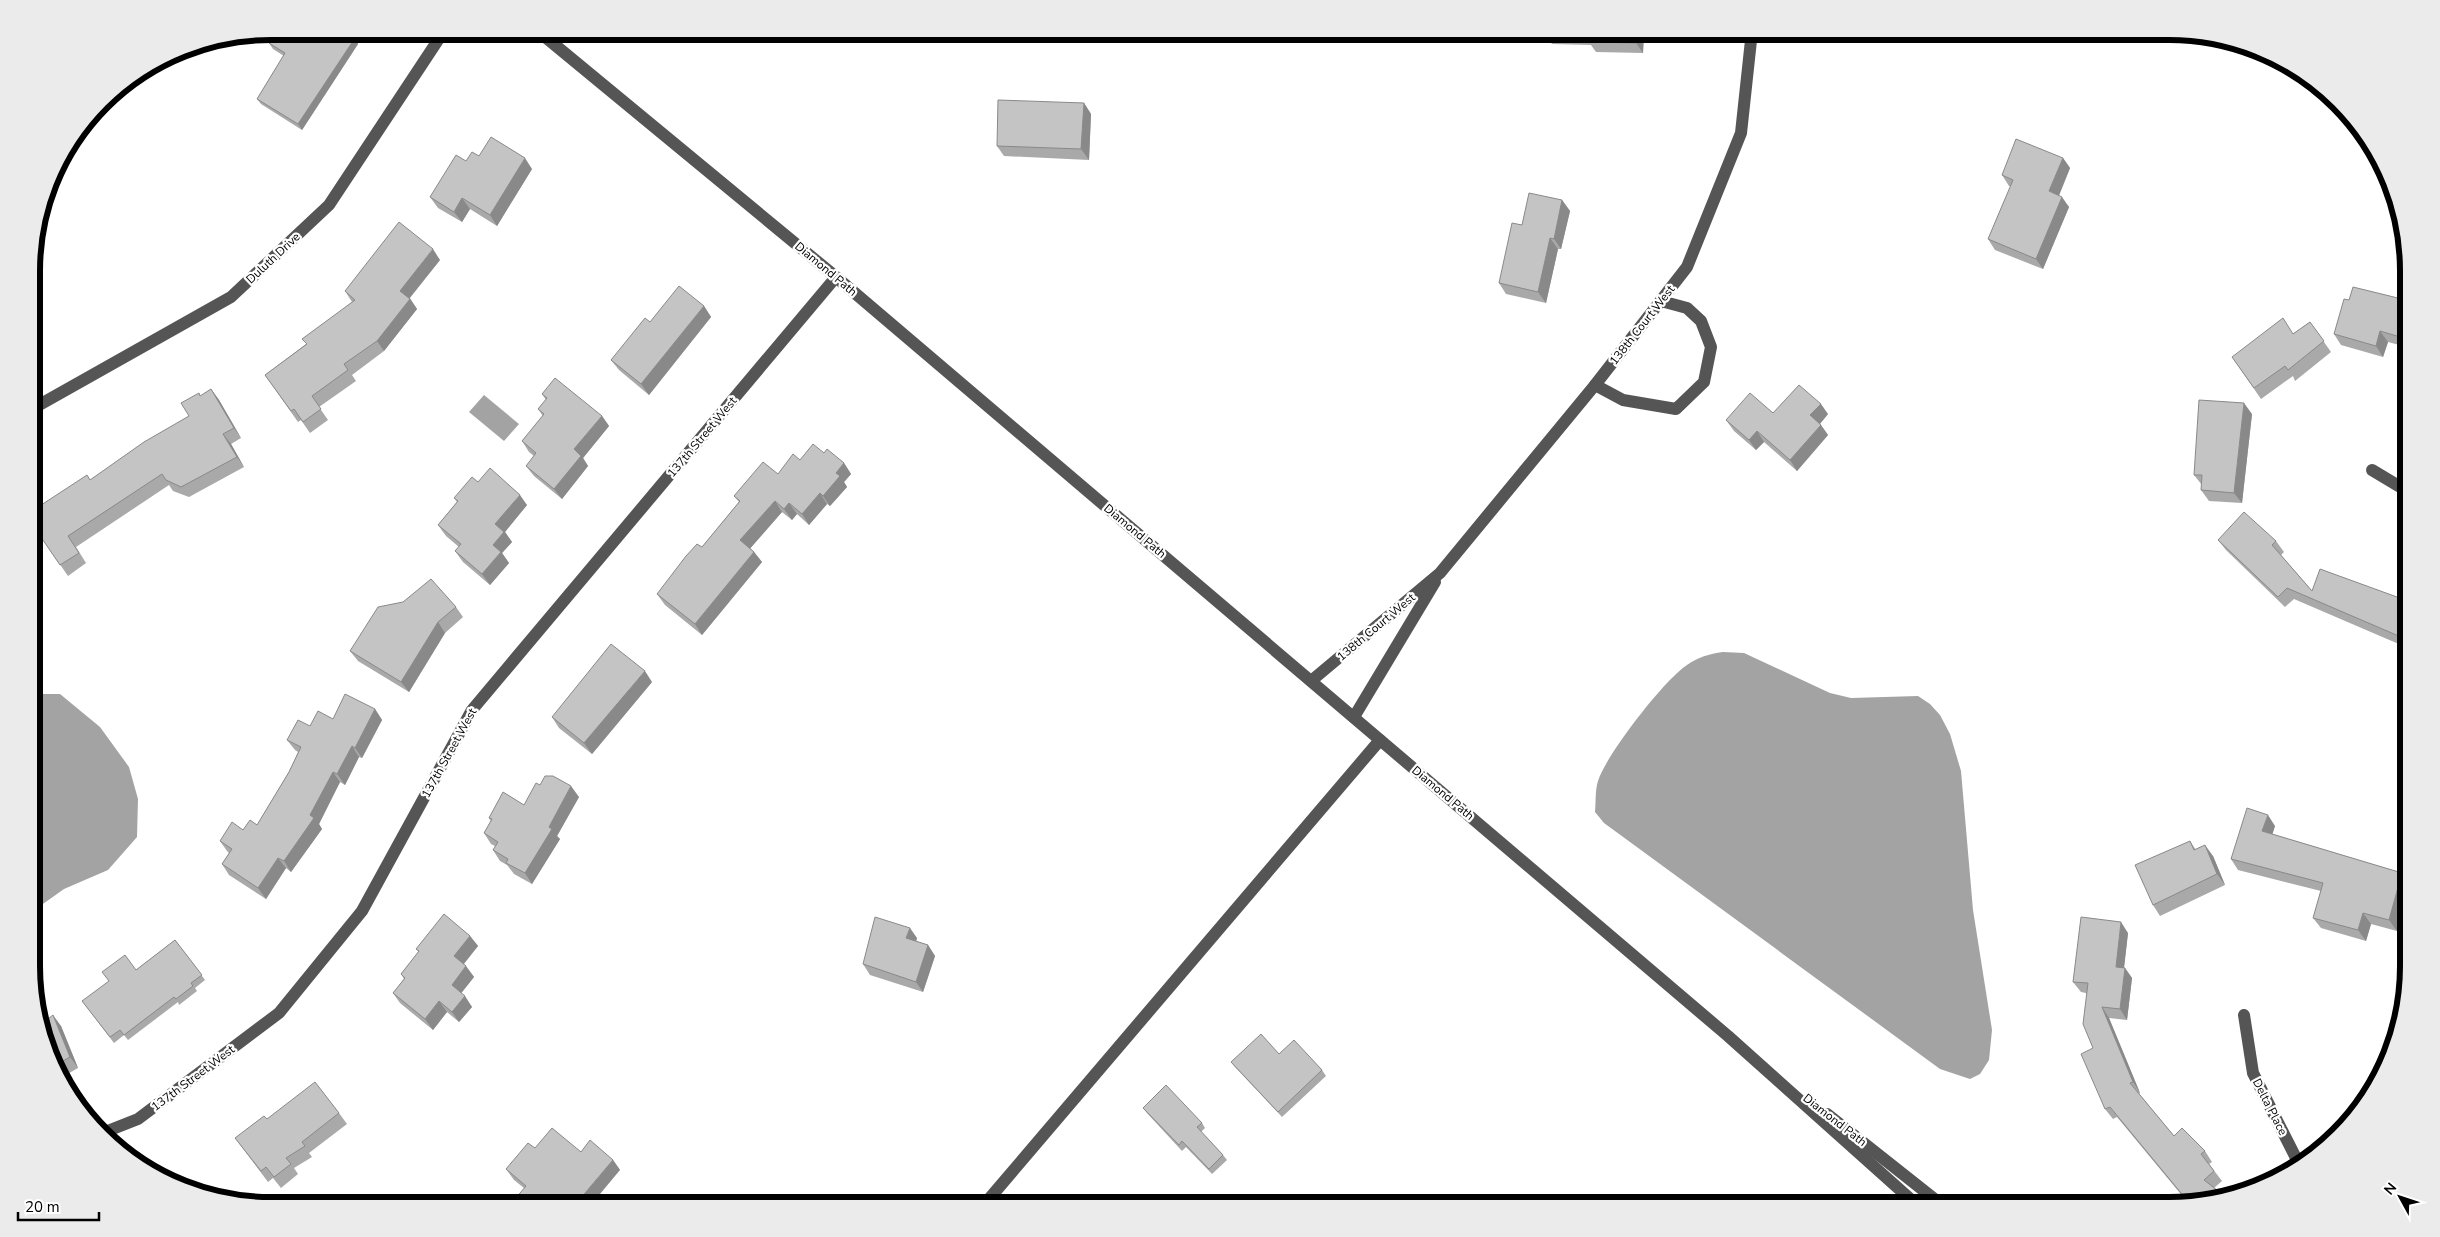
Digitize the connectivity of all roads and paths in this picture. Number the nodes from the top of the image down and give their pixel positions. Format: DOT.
graph roads {
  1 [pos="438,40"];
  2 [pos="549,40"];
  3 [pos="1751,40"];
  4 [pos="836,277"];
  5 [pos="1661,301"];
  6 [pos="1595,385"];
  7 [pos="40,404"];
  8 [pos="2372,470"];
  9 [pos="2400,487"];
  10 [pos="1440,574"];
  11 [pos="1311,681"];
  12 [pos="1354,717"];
  13 [pos="1380,740"];
  14 [pos="2244,1014"];
  15 [pos="1728,1036"];
  16 [pos="109,1130"];
  17 [pos="2296,1158"];
  18 [pos="991,1197"];
  19 [pos="1908,1197"];
  20 [pos="1932,1197"];
  1 -- 7 [label="street, Duluth Drive"];
  2 -- 4 [label="street, Diamond Path"];
  3 -- 5 [label="street, 138th Court West"];
  4 -- 11 [label="street, Diamond Path"];
  4 -- 16 [label="street, 137th Street West"];
  5 -- 6 [label="street, 138th Court West"];
  5 -- 6 [label="street"];
  6 -- 10 [label="street, 138th Court West"];
  8 -- 9 [label="street"];
  10 -- 11 [label="street, 138th Court West"];
  10 -- 12 [label="street, 138th Court West"];
  11 -- 12 [label="street, Diamond Path"];
  12 -- 13 [label="street, Diamond Path"];
  13 -- 15 [label="street, Diamond Path"];
  13 -- 18 [label="street"];
  14 -- 17 [label="street, Delta Place"];
  15 -- 19 [label="street, Diamond Path"];
  15 -- 20 [label="street, Diamond Path"];
}
